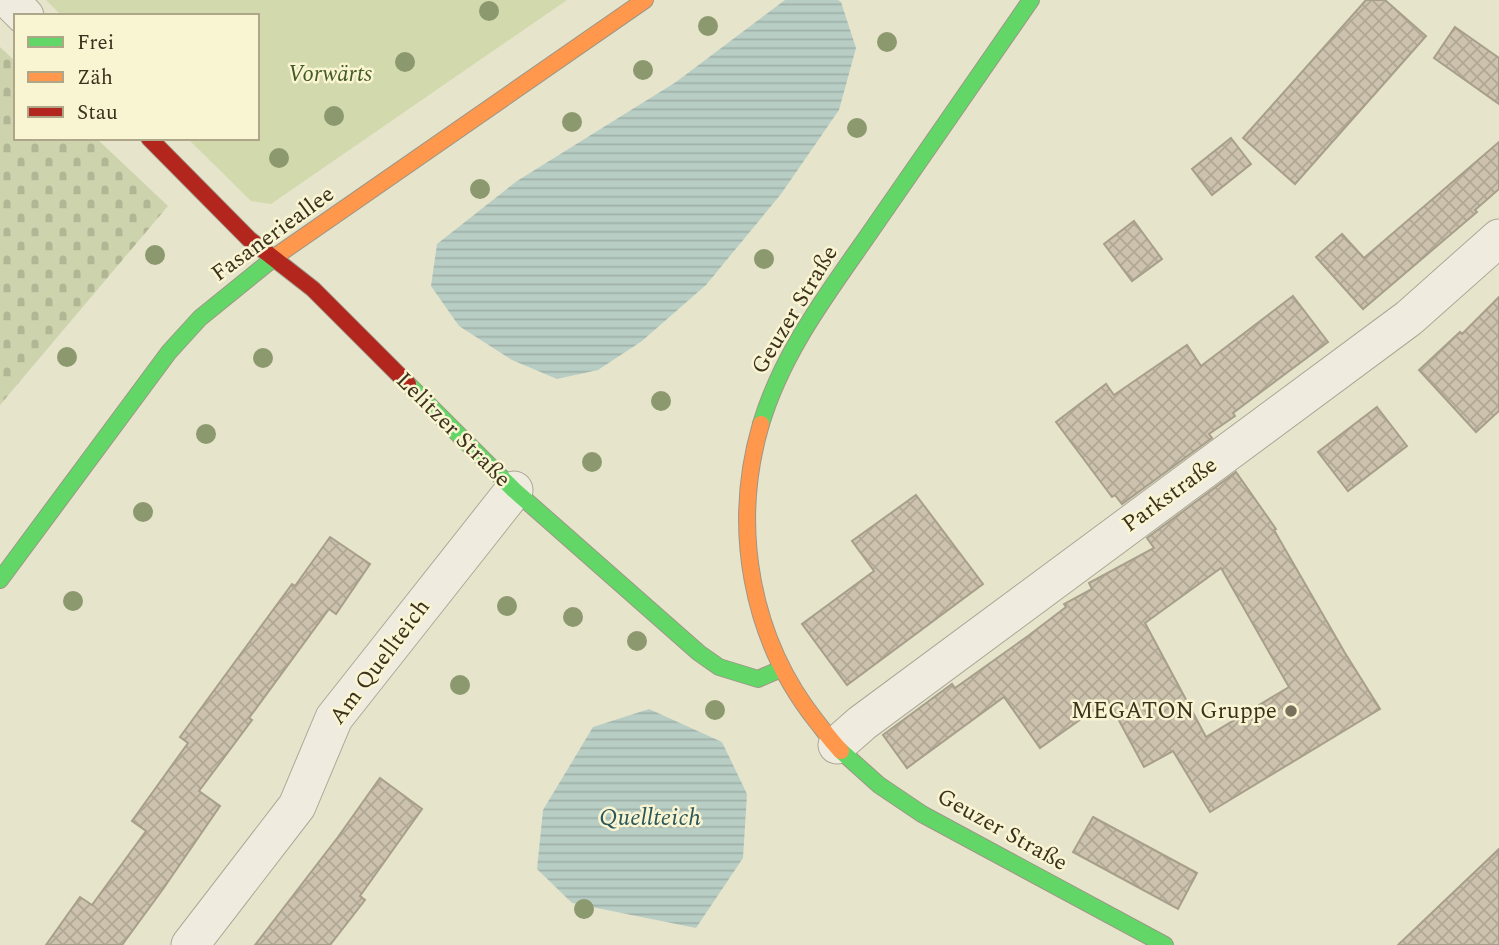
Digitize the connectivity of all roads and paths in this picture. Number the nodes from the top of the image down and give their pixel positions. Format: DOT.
graph roads {
  1 [pos="9,0"];
  2 [pos="645,0"];
  3 [pos="1031,0"];
  4 [pos="23,14"];
  5 [pos="151,140"];
  6 [pos="1499,238"];
  7 [pos="273,258"];
  8 [pos="514,490"];
  9 [pos="0,580"];
  10 [pos="781,669"];
  11 [pos="837,745"];
  12 [pos="190,945"];
  13 [pos="1165,945"];
  1 -- 4 [label="street"];
  2 -- 7 [label="street, Fasanerieallee"];
  3 -- 10 [label="street, Geuzer Straße"];
  5 -- 7 [label="street, Lelitzer Straße"];
  6 -- 11 [label="street, Parkstraße"];
  7 -- 8 [label="street, Lelitzer Straße"];
  7 -- 9 [label="street, Fasanerieallee"];
  8 -- 10 [label="street, Lelitzer Straße"];
  8 -- 12 [label="street, Am Quellteich"];
  10 -- 11 [label="street, Geuzer Straße"];
  11 -- 13 [label="street, Geuzer Straße"];
}
